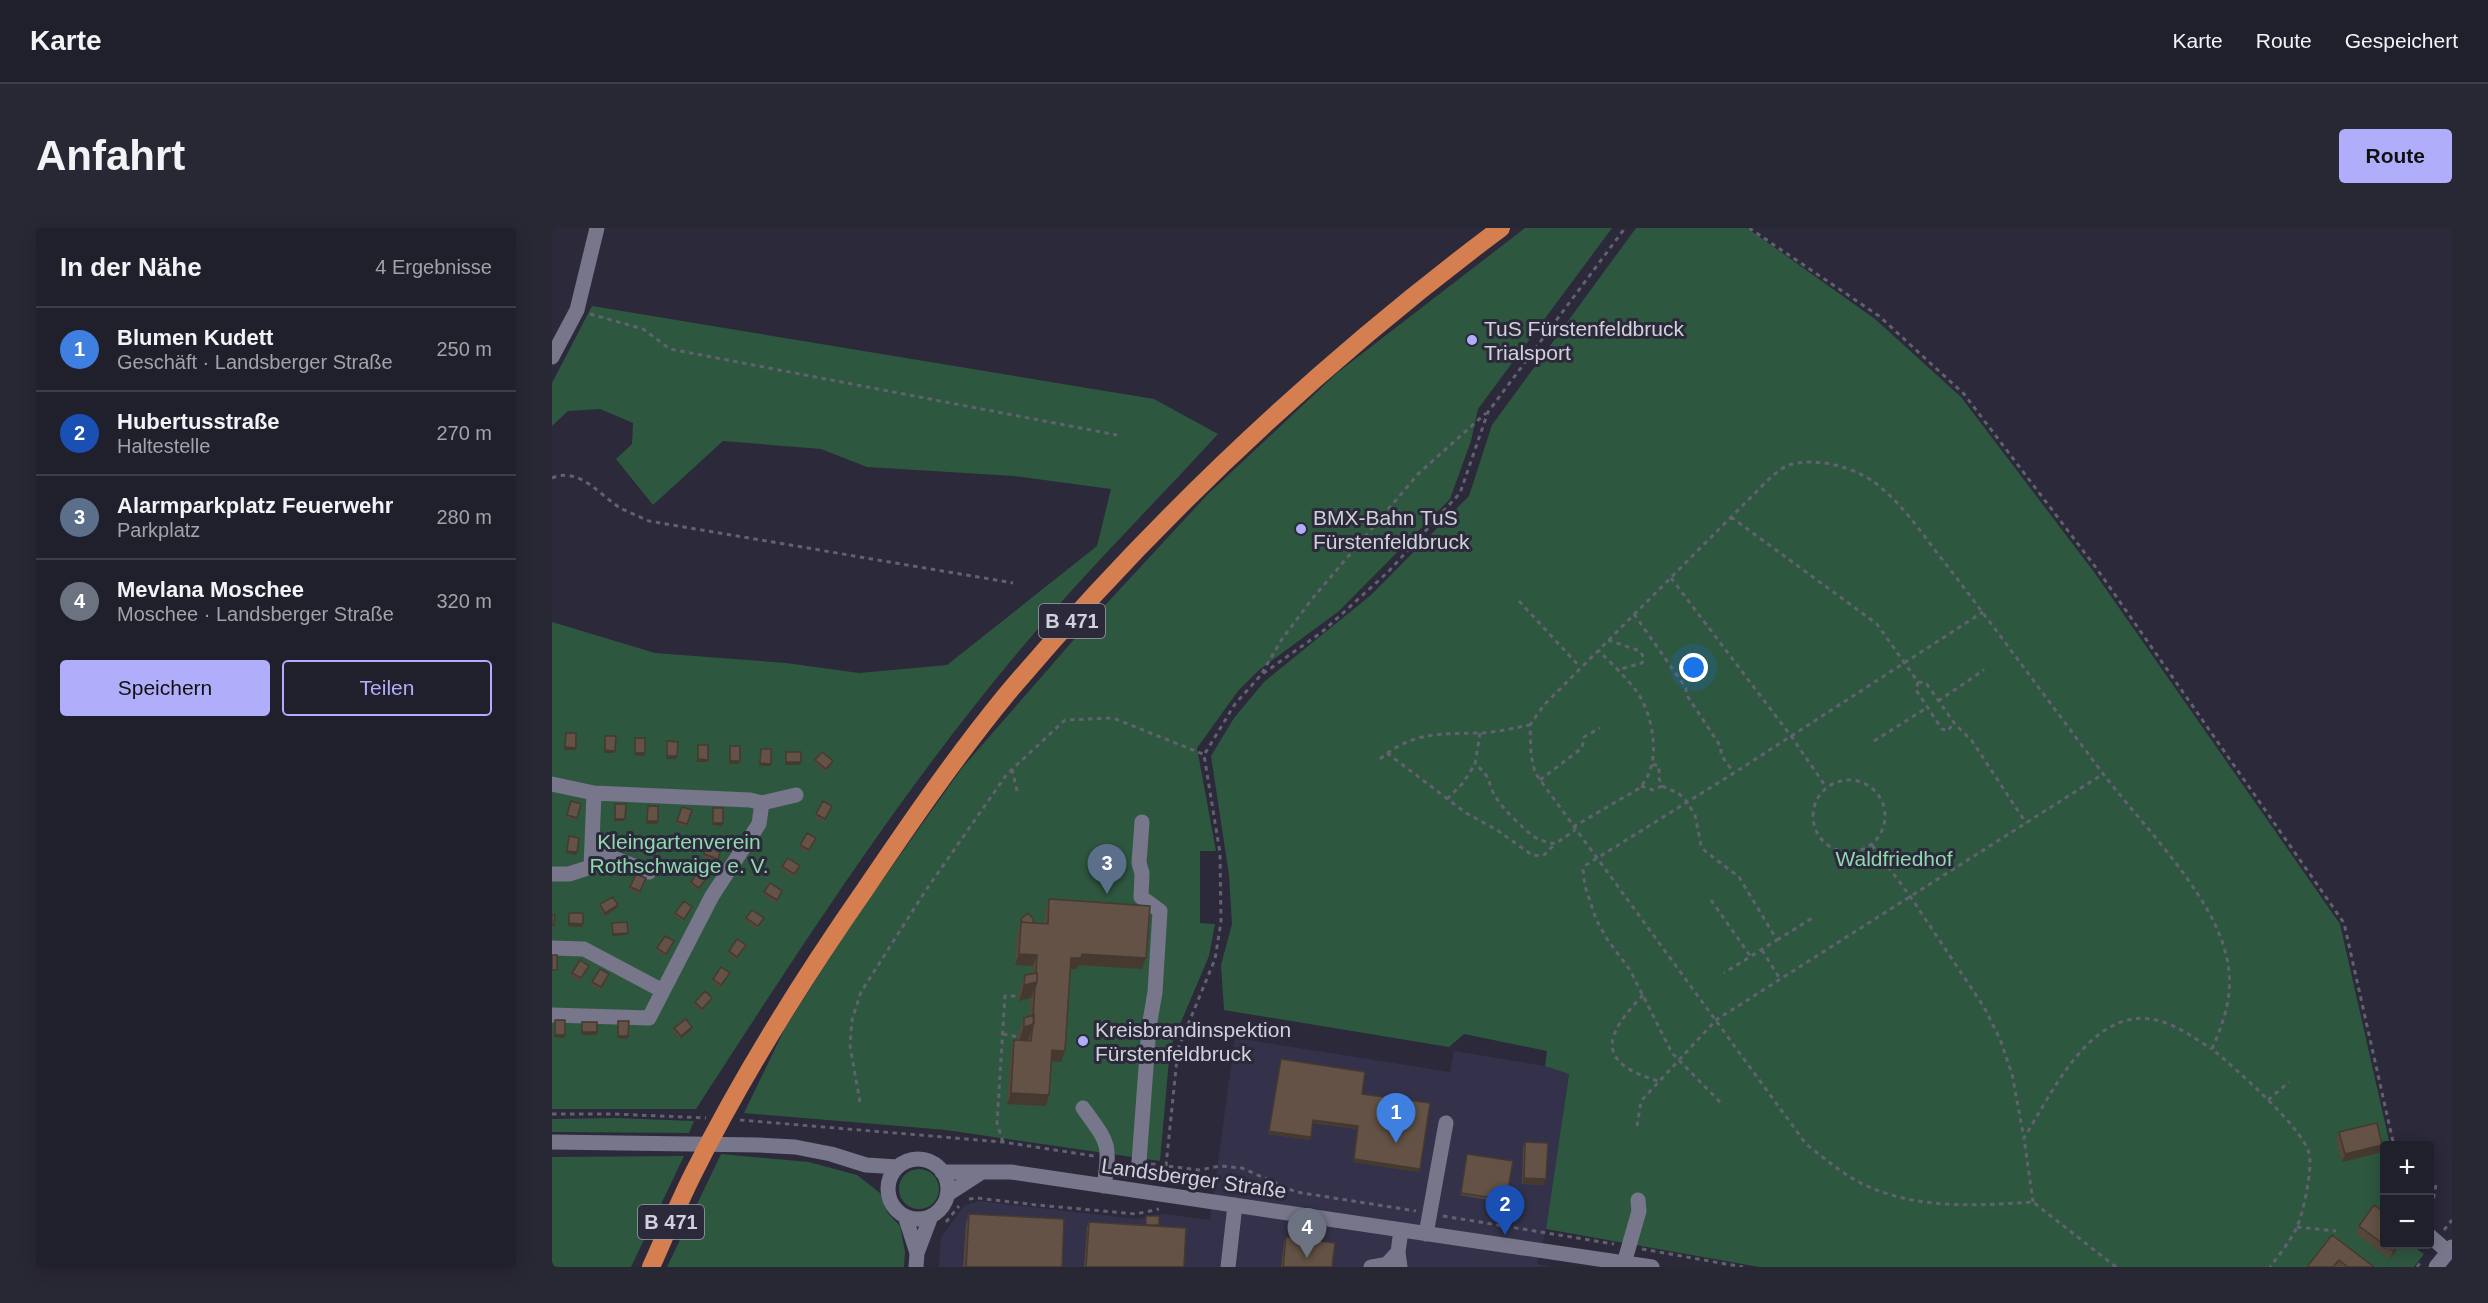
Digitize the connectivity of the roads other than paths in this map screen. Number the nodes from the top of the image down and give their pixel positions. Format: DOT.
graph roads {
  1 [pos="597,228"];
  2 [pos="1501,228"];
  3 [pos="552,357"];
  4 [pos="552,784"];
  5 [pos="594,793"];
  6 [pos="796,795"];
  7 [pos="762,803"];
  8 [pos="1142,822"];
  9 [pos="593,850"];
  10 [pos="649,872"];
  11 [pos="552,874"];
  12 [pos="552,948"];
  13 [pos="663,992"];
  14 [pos="552,1015"];
  15 [pos="1083,1108"];
  16 [pos="1446,1123"];
  17 [pos="552,1142"];
  18 [pos="1139,1162"];
  19 [pos="866,1165"];
  20 [pos="898,1167"];
  21 [pos="942,1172"];
  22 [pos="979,1174"];
  23 [pos="1104,1186"];
  24 [pos="888,1188"];
  25 [pos="948,1194"];
  26 [pos="1638,1200"];
  27 [pos="1235,1205"];
  28 [pos="905,1216"];
  29 [pos="936,1222"];
  30 [pos="1401,1230"];
  31 [pos="1426,1234"];
  32 [pos="2434,1239"];
  33 [pos="2450,1249"];
  34 [pos="1399,1259"];
  35 [pos="917,1260"];
  36 [pos="1624,1265"];
  37 [pos="651,1267"];
  38 [pos="1228,1267"];
  39 [pos="1371,1267"];
  40 [pos="1652,1267"];
  41 [pos="2436,1267"];
  1 -- 3 [label="street"];
  2 -- 37 [label="highway, B 471"];
  4 -- 5 [label="street"];
  5 -- 7 [label="street"];
  5 -- 9 [label="street"];
  6 -- 7 [label="street"];
  7 -- 13 [label="street"];
  8 -- 18 [label="street"];
  9 -- 10 [label="street"];
  9 -- 11 [label="street"];
  12 -- 13 [label="street"];
  13 -- 14 [label="street"];
  15 -- 23 [label="street"];
  16 -- 31 [label="street"];
  17 -- 19 [label="street"];
  19 -- 20 [label="street"];
  19 -- 24 [label="street"];
  20 -- 21 [label="street"];
  20 -- 24 [label="street"];
  21 -- 22 [label="street, Landsberger Straße"];
  21 -- 25 [label="street"];
  22 -- 23 [label="street, Landsberger Straße"];
  22 -- 25 [label="street, Landsberger Straße"];
  23 -- 27 [label="street, Landsberger Straße"];
  24 -- 28 [label="street"];
  25 -- 29 [label="street"];
  26 -- 36 [label="street"];
  27 -- 30 [label="street, Landsberger Straße"];
  27 -- 38 [label="street"];
  28 -- 29 [label="street"];
  28 -- 35 [label="street"];
  29 -- 35 [label="street"];
  30 -- 31 [label="street, Landsberger Straße"];
  30 -- 34 [label="street"];
  31 -- 36 [label="street, Landsberger Straße"];
  32 -- 33 [label="street"];
  33 -- 41 [label="street"];
  34 -- 39 [label="street"];
  36 -- 40 [label="street, Landsberger Straße"];
}
